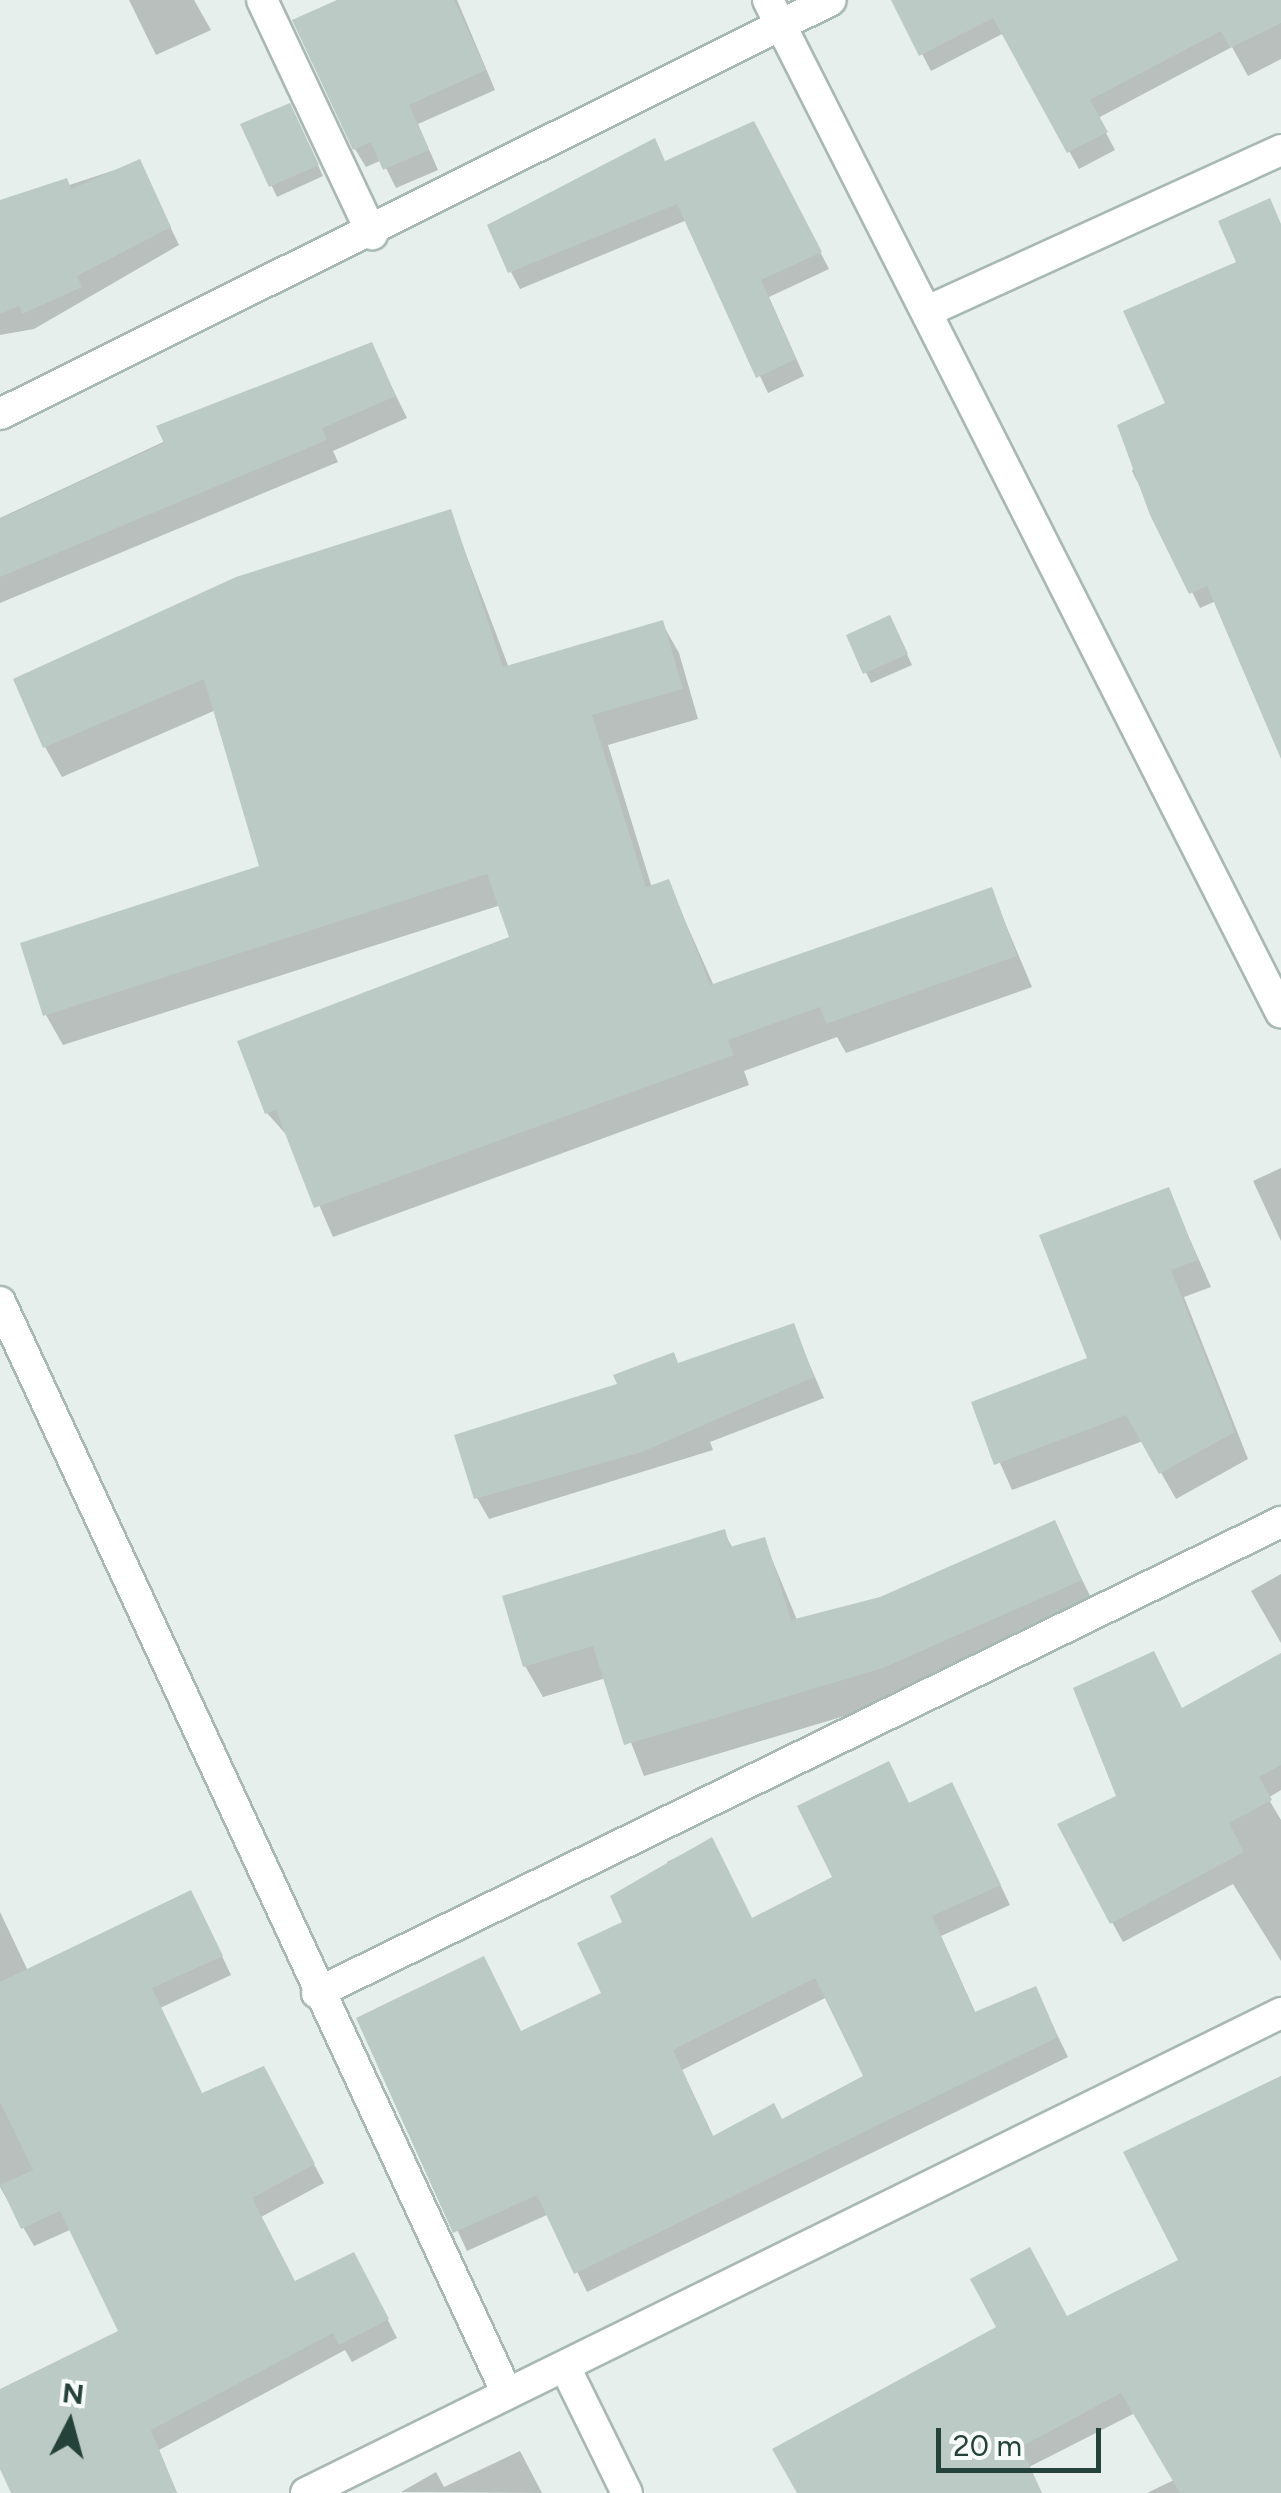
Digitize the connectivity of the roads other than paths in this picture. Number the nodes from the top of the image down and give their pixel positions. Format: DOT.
graph roads {
  1 [pos="262,0"];
  2 [pos="832,0"];
  3 [pos="775,13"];
  4 [pos="1281,150"];
  5 [pos="372,234"];
  6 [pos="930,310"];
  7 [pos="0,414"];
  8 [pos="1281,1013"];
  9 [pos="0,1302"];
  10 [pos="1281,1522"];
  11 [pos="317,1993"];
  12 [pos="1281,2013"];
  13 [pos="565,2368"];
  14 [pos="507,2393"];
  15 [pos="306,2493"];
  16 [pos="626,2493"];
  1 -- 5 [label="street"];
  2 -- 3 [label="street"];
  3 -- 5 [label="street"];
  3 -- 6 [label="street"];
  4 -- 6 [label="street"];
  5 -- 7 [label="street"];
  6 -- 8 [label="street"];
  9 -- 11 [label="street"];
  10 -- 11 [label="street"];
  11 -- 14 [label="street"];
  12 -- 13 [label="street"];
  13 -- 14 [label="street"];
  13 -- 16 [label="street"];
  14 -- 15 [label="street"];
}
